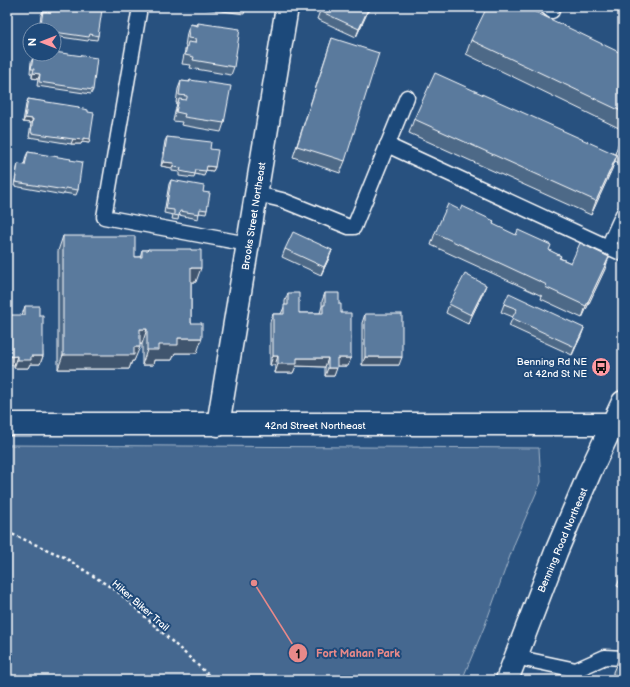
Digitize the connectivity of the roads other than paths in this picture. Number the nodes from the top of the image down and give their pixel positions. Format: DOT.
graph roads {
  1 [pos="140,7"];
  2 [pos="287,7"];
  3 [pos="407,97"];
  4 [pos="387,145"];
  5 [pos="257,194"];
  6 [pos="623,214"];
  7 [pos="248,244"];
  8 [pos="608,247"];
  9 [pos="623,254"];
  10 [pos="623,402"];
  11 [pos="7,424"];
  12 [pos="617,424"];
  13 [pos="218,425"];
  14 [pos="515,657"];
  15 [pos="623,658"];
  16 [pos="577,675"];
  17 [pos="507,680"];
  1 -- 7 [label="lane"];
  2 -- 5 [label="street, Brooks Street Northeast"];
  3 -- 4 [label="lane"];
  4 -- 5 [label="lane"];
  4 -- 8 [label="lane"];
  5 -- 7 [label="street, Brooks Street Northeast"];
  6 -- 8 [label="lane"];
  7 -- 13 [label="street, Brooks Street Northeast"];
  8 -- 9 [label="lane"];
  10 -- 12 [label="street, Benning Road Northeast"];
  11 -- 13 [label="street, 42nd Street Northeast"];
  12 -- 13 [label="street, 42nd Street Northeast"];
  12 -- 14 [label="street, Benning Road Northeast"];
  14 -- 16 [label="lane"];
  14 -- 17 [label="street, Benning Road Northeast"];
  15 -- 16 [label="lane"];
}
